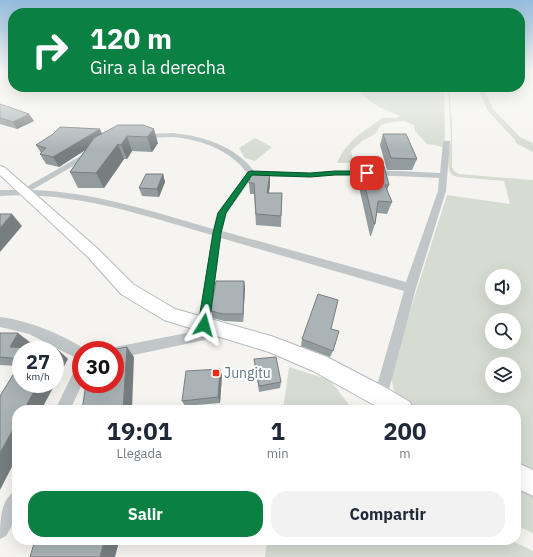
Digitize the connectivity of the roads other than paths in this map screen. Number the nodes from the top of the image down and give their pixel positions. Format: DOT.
graph roads {
  1 [pos="136,136"];
  2 [pos="447,143"];
  3 [pos="100,147"];
  4 [pos="0,169"];
  5 [pos="251,173"];
  6 [pos="444,176"];
  7 [pos="24,191"];
  8 [pos="0,192"];
  9 [pos="217,233"];
  10 [pos="410,288"];
  11 [pos="0,322"];
  12 [pos="204,325"];
  13 [pos="224,331"];
  14 [pos="72,349"];
  15 [pos="124,351"];
  16 [pos="72,390"];
  17 [pos="381,396"];
  18 [pos="64,405"];
  19 [pos="394,405"];
  20 [pos="521,477"];
  21 [pos="533,484"];
  22 [pos="12,508"];
  23 [pos="0,530"];
  1 -- 5 [label="street"];
  2 -- 6 [label="street"];
  3 -- 7 [label="street"];
  4 -- 7 [label="street"];
  5 -- 6 [label="street"];
  5 -- 9 [label="street"];
  6 -- 10 [label="street"];
  7 -- 8 [label="street"];
  7 -- 9 [label="street"];
  7 -- 12 [label="street"];
  9 -- 10 [label="street"];
  9 -- 12 [label="street"];
  10 -- 17 [label="street"];
  11 -- 14 [label="street"];
  12 -- 13 [label="street"];
  13 -- 15 [label="street"];
  13 -- 17 [label="street"];
  16 -- 18 [label="street"];
  17 -- 19 [label="street"];
  20 -- 21 [label="street"];
  22 -- 23 [label="street"];
}
